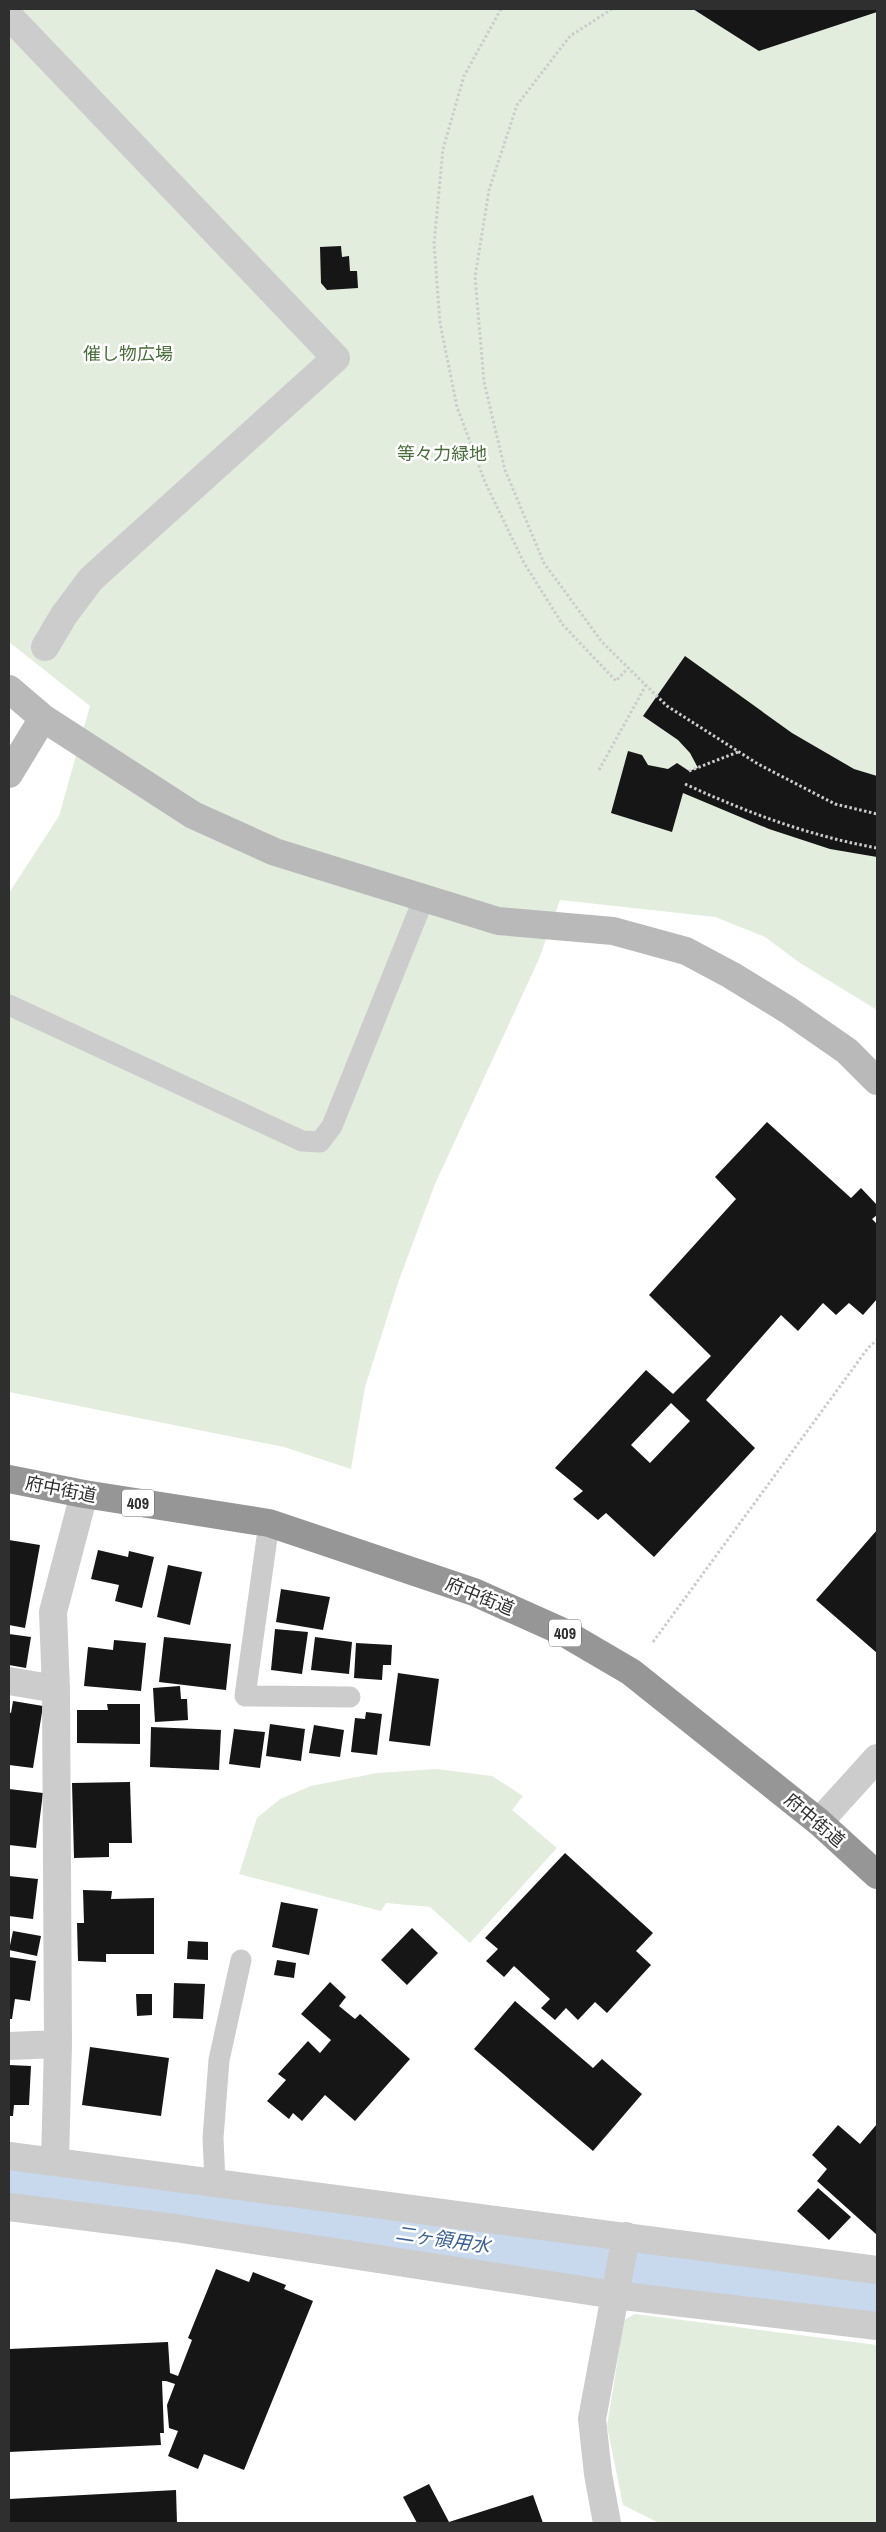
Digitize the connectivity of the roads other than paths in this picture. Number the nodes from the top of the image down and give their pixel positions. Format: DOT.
graph roads {
  1 [pos="9,16"];
  2 [pos="45,647"];
  3 [pos="9,689"];
  4 [pos="43,718"];
  5 [pos="9,774"];
  6 [pos="424,898"];
  7 [pos="9,1005"];
  8 [pos="877,1081"];
  9 [pos="9,1479"];
  10 [pos="84,1494"];
  11 [pos="269,1523"];
  12 [pos="9,1681"];
  13 [pos="56,1689"];
  14 [pos="350,1697"];
  15 [pos="877,1758"];
  16 [pos="819,1822"];
  17 [pos="877,1875"];
  18 [pos="241,1960"];
  19 [pos="58,2044"];
  20 [pos="9,2046"];
  21 [pos="9,2156"];
  22 [pos="55,2161"];
  23 [pos="215,2182"];
  24 [pos="9,2207"];
  25 [pos="626,2236"];
  26 [pos="877,2270"];
  27 [pos="616,2295"];
  28 [pos="877,2326"];
  29 [pos="607,2523"];
  1 -- 2 [label="street"];
  3 -- 4 [label="street"];
  4 -- 5 [label="street"];
  4 -- 6 [label="street"];
  6 -- 7 [label="lane"];
  6 -- 8 [label="street"];
  9 -- 10 [label="highway, 府中街道 / 409"];
  10 -- 11 [label="highway, 府中街道 / 409"];
  10 -- 13 [label="street"];
  11 -- 14 [label="lane"];
  11 -- 16 [label="highway, 府中街道 / 409"];
  12 -- 13 [label="street"];
  13 -- 19 [label="street"];
  15 -- 16 [label="street"];
  16 -- 17 [label="highway, 府中街道 / 409"];
  18 -- 23 [label="lane"];
  19 -- 20 [label="street"];
  19 -- 22 [label="street"];
  21 -- 22 [label="street"];
  22 -- 23 [label="street"];
  23 -- 25 [label="street"];
  24 -- 27 [label="street"];
  25 -- 26 [label="street"];
  25 -- 27 [label="street"];
  27 -- 28 [label="street"];
  27 -- 29 [label="street"];
}
